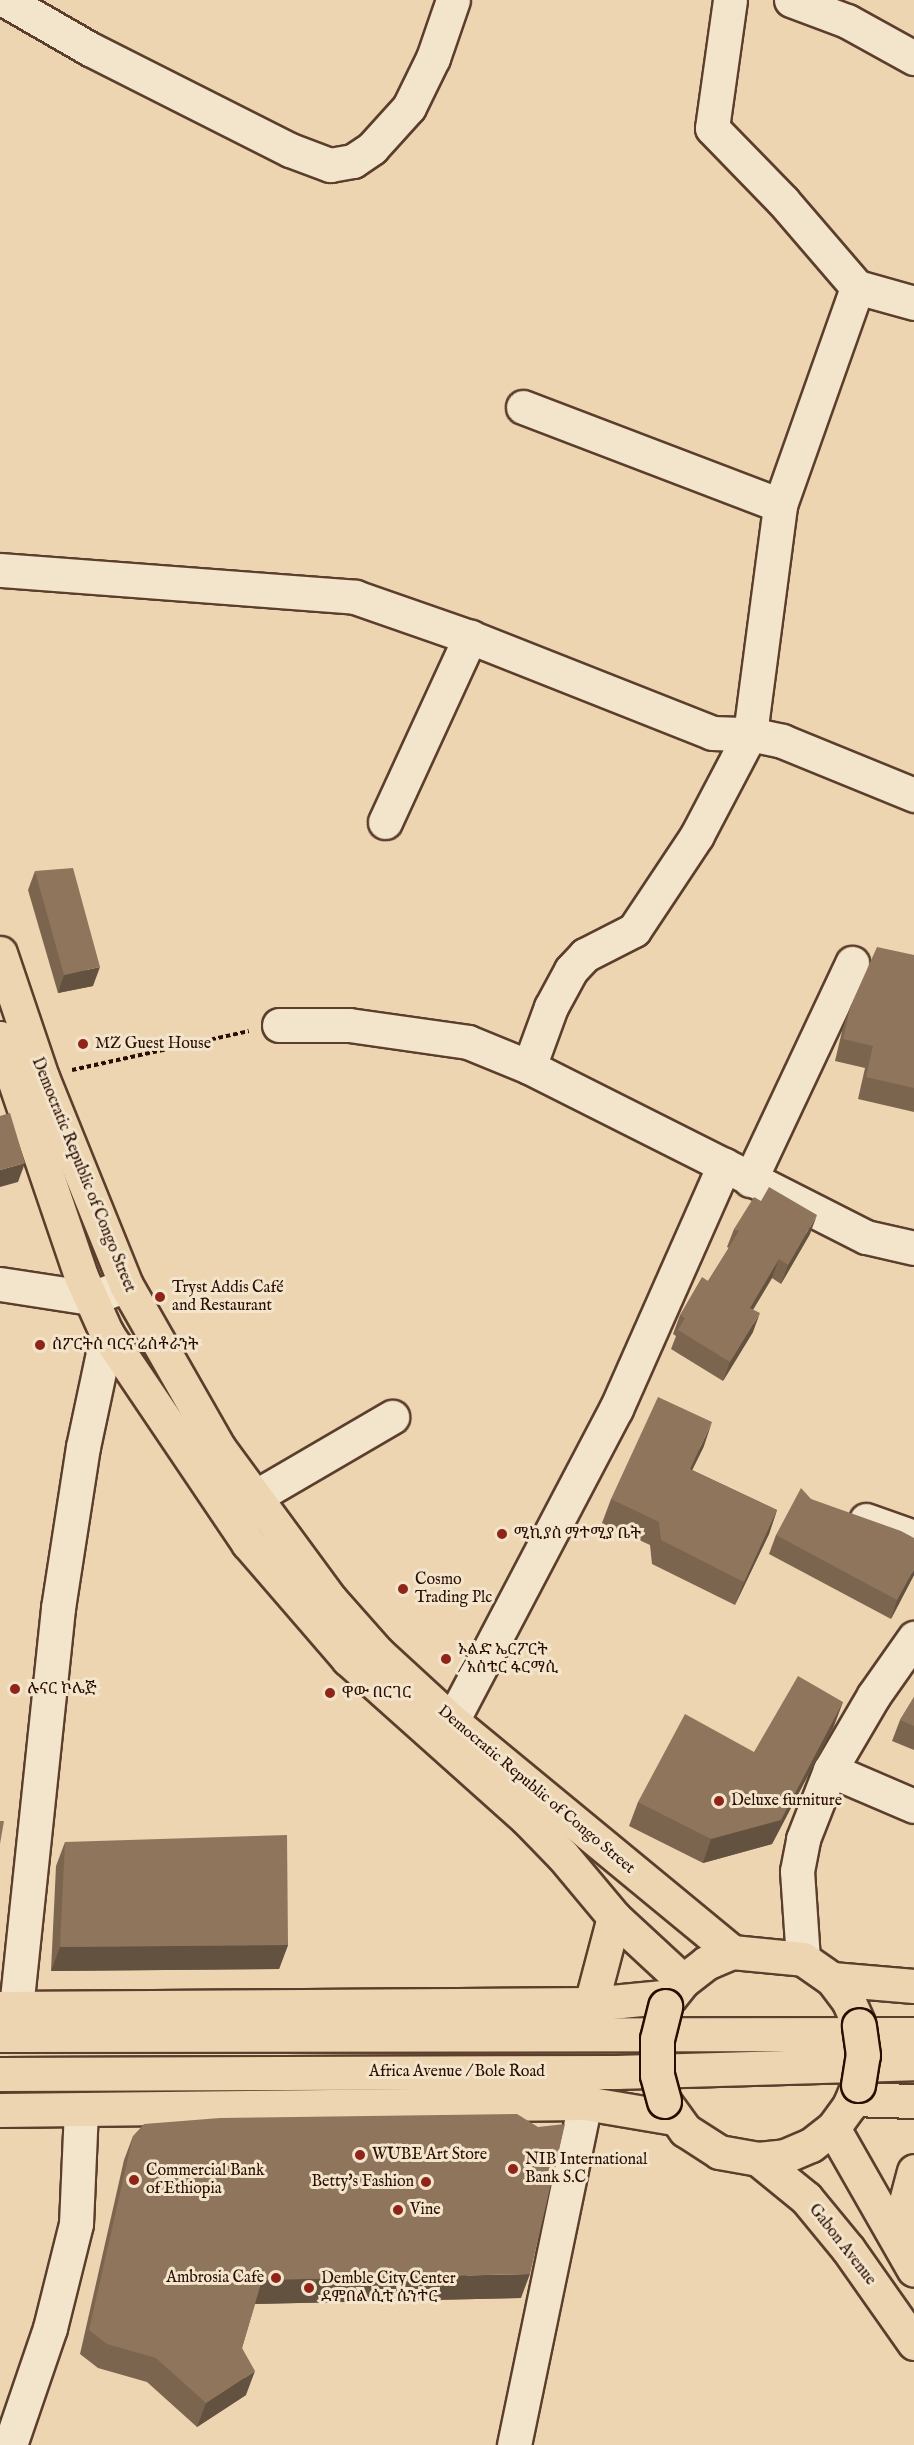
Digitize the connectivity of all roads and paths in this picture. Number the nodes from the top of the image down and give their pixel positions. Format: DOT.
graph roads {
  1 [pos="5,0"];
  2 [pos="453,0"];
  3 [pos="730,0"];
  4 [pos="791,0"];
  5 [pos="851,10"];
  6 [pos="914,58"];
  7 [pos="857,287"];
  8 [pos="914,303"];
  9 [pos="523,407"];
  10 [pos="780,506"];
  11 [pos="0,570"];
  12 [pos="470,637"];
  13 [pos="750,734"];
  14 [pos="914,795"];
  15 [pos="385,822"];
  16 [pos="0,953"];
  17 [pos="852,963"];
  18 [pos="279,1024"];
  19 [pos="0,1038"];
  20 [pos="529,1067"];
  21 [pos="42,1077"];
  22 [pos="737,1172"];
  23 [pos="914,1248"];
  24 [pos="0,1284"];
  25 [pos="126,1285"];
  26 [pos="92,1298"];
  27 [pos="107,1334"];
  28 [pos="392,1417"];
  29 [pos="255,1497"];
  30 [pos="842,1511"];
  31 [pos="914,1537"];
  32 [pos="914,1638"];
  33 [pos="452,1721"];
  34 [pos="830,1770"];
  35 [pos="914,1806"];
  36 [pos="591,1833"];
  37 [pos="563,1856"];
  38 [pos="614,1917"];
  39 [pos="732,1952"];
  40 [pos="803,1959"];
  41 [pos="832,1978"];
  42 [pos="914,1986"];
  43 [pos="673,1994"];
  44 [pos="591,2004"];
  45 [pos="5,2017"];
  46 [pos="914,2034"];
  47 [pos="914,2063"];
  48 [pos="0,2074"];
  49 [pos="914,2101"];
  50 [pos="585,2103"];
  51 [pos="848,2104"];
  52 [pos="0,2110"];
  53 [pos="81,2111"];
  54 [pos="674,2116"];
  55 [pos="758,2159"];
  56 [pos="914,2171"];
  57 [pos="897,2235"];
  58 [pos="914,2270"];
  59 [pos="914,2343"];
  60 [pos="10,2420"];
  61 [pos="10,2445"];
  62 [pos="514,2445"];
  1 -- 2 [label="street"];
  3 -- 7 [label="street"];
  4 -- 5 [label="street"];
  5 -- 6 [label="street"];
  7 -- 8 [label="street"];
  7 -- 10 [label="street"];
  9 -- 10 [label="street"];
  10 -- 13 [label="street"];
  11 -- 12 [label="street"];
  12 -- 13 [label="street"];
  12 -- 15 [label="street"];
  13 -- 14 [label="street"];
  13 -- 20 [label="street"];
  16 -- 21 [label="main road, Democratic Republic of Congo Street"];
  17 -- 22 [label="street"];
  18 -- 20 [label="street"];
  18 -- 21 [label="path"];
  19 -- 26 [label="main road, Democratic Republic of Congo Street"];
  20 -- 22 [label="street"];
  21 -- 25 [label="main road, Democratic Republic of Congo Street"];
  22 -- 23 [label="street"];
  22 -- 33 [label="street"];
  24 -- 26 [label="street"];
  25 -- 26 [label="street"];
  25 -- 29 [label="main road, Democratic Republic of Congo Street"];
  26 -- 27 [label="main road, Democratic Republic of Congo Street"];
  27 -- 37 [label="main road, Democratic Republic of Congo Street"];
  27 -- 45 [label="street"];
  28 -- 29 [label="street"];
  29 -- 33 [label="main road, Democratic Republic of Congo Street"];
  30 -- 31 [label="street"];
  32 -- 34 [label="street"];
  33 -- 36 [label="main road, Democratic Republic of Congo Street"];
  34 -- 35 [label="street"];
  34 -- 40 [label="street"];
  36 -- 37 [label="main road"];
  36 -- 39 [label="main road, Democratic Republic of Congo Street"];
  37 -- 38 [label="main road, Democratic Republic of Congo Street"];
  38 -- 43 [label="main road, Democratic Republic of Congo Street"];
  38 -- 44 [label="main road"];
  39 -- 40 [label="main road"];
  39 -- 43 [label="main road"];
  40 -- 41 [label="main road"];
  41 -- 42 [label="main road"];
  41 -- 51 [label="main road, bridge"];
  43 -- 44 [label="main road"];
  43 -- 54 [label="main road, bridge"];
  44 -- 45 [label="main road"];
  45 -- 46 [label="main road"];
  47 -- 48 [label="main road, Africa Avenue / Bole Road"];
  49 -- 51 [label="main road"];
  50 -- 53 [label="main road"];
  50 -- 54 [label="main road"];
  50 -- 62 [label="street"];
  51 -- 55 [label="main road"];
  51 -- 57 [label="main road"];
  52 -- 53 [label="main road"];
  53 -- 60 [label="street"];
  54 -- 55 [label="main road"];
  55 -- 59 [label="main road, Gabon Avenue"];
  56 -- 57 [label="main road"];
  57 -- 58 [label="main road"];
  60 -- 61 [label="street"];
}
